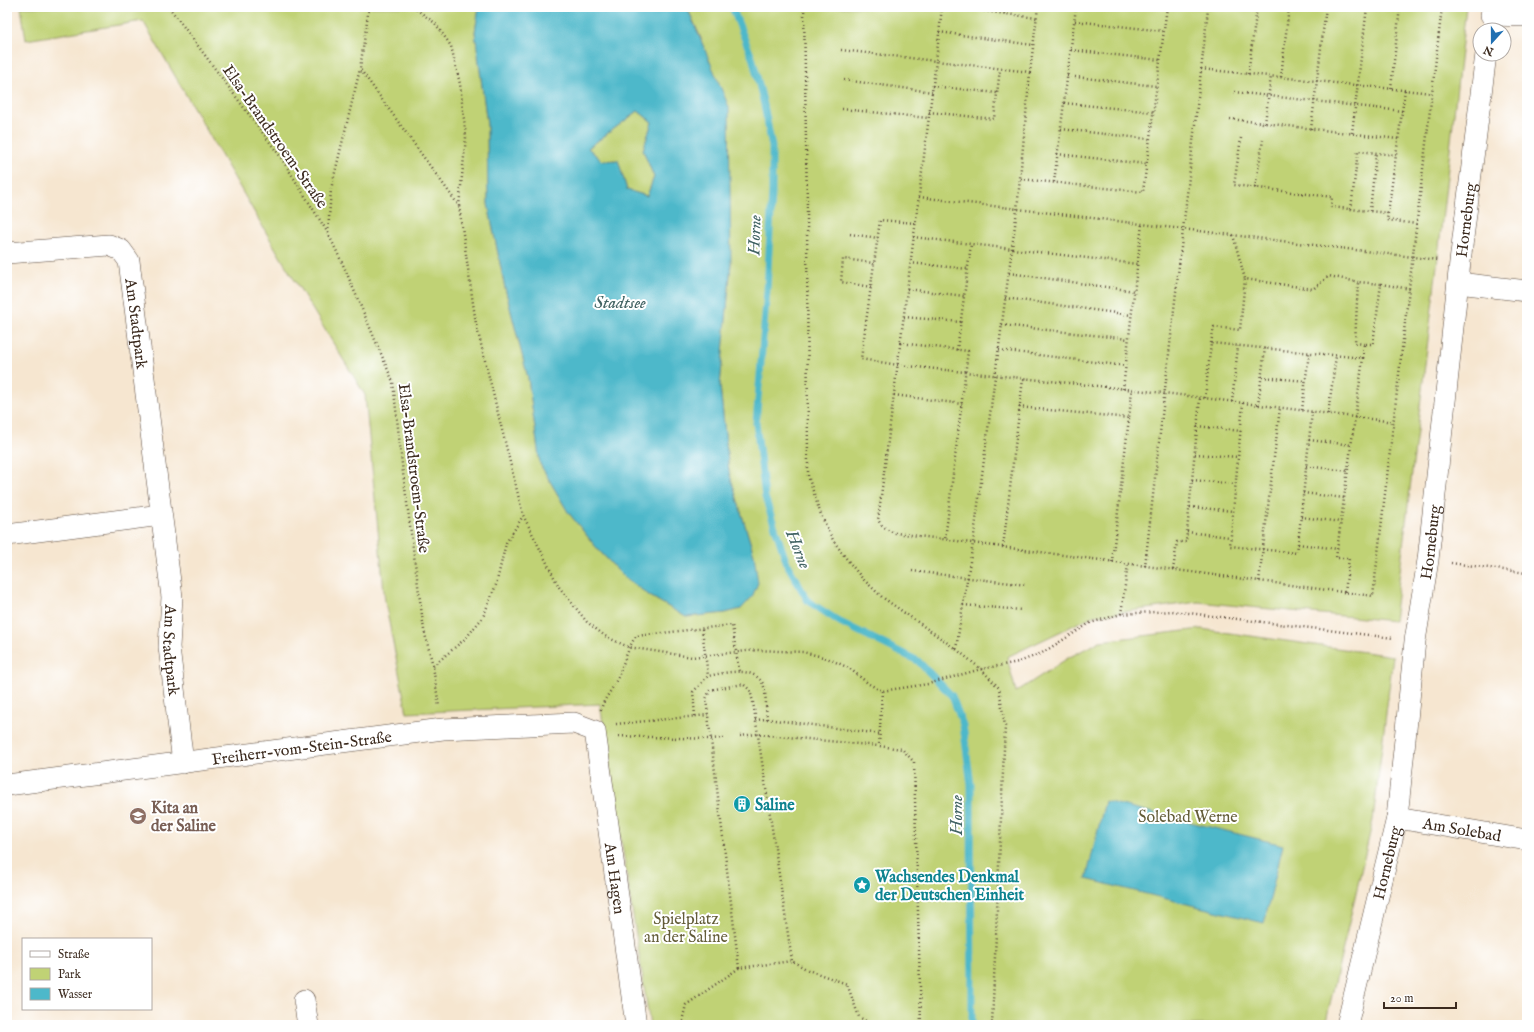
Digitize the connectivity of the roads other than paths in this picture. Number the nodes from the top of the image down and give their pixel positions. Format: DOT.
graph roads {
  1 [pos="1527,16"];
  2 [pos="1491,17"];
  3 [pos="1485,62"];
  4 [pos="7,253"];
  5 [pos="1458,283"];
  6 [pos="1527,291"];
  7 [pos="161,515"];
  8 [pos="7,535"];
  9 [pos="595,731"];
  10 [pos="182,763"];
  11 [pos="7,785"];
  12 [pos="1397,818"];
  13 [pos="1527,840"];
  14 [pos="304,1000"];
  15 [pos="308,1025"];
  16 [pos="636,1025"];
  17 [pos="1347,1025"];
  1 -- 2 [label="street"];
  3 -- 5 [label="street, Horneburg"];
  4 -- 7 [label="street, Am Stadtpark"];
  5 -- 6 [label="street"];
  5 -- 12 [label="street, Horneburg"];
  7 -- 8 [label="street"];
  7 -- 10 [label="street, Am Stadtpark"];
  9 -- 10 [label="street, Freiherr-vom-Stein-Straße"];
  9 -- 16 [label="street, Am Hagen"];
  10 -- 11 [label="street, Freiherr-vom-Stein-Straße"];
  12 -- 13 [label="street, Am Solebad"];
  12 -- 17 [label="street, Horneburg"];
  14 -- 15 [label="street"];
}
